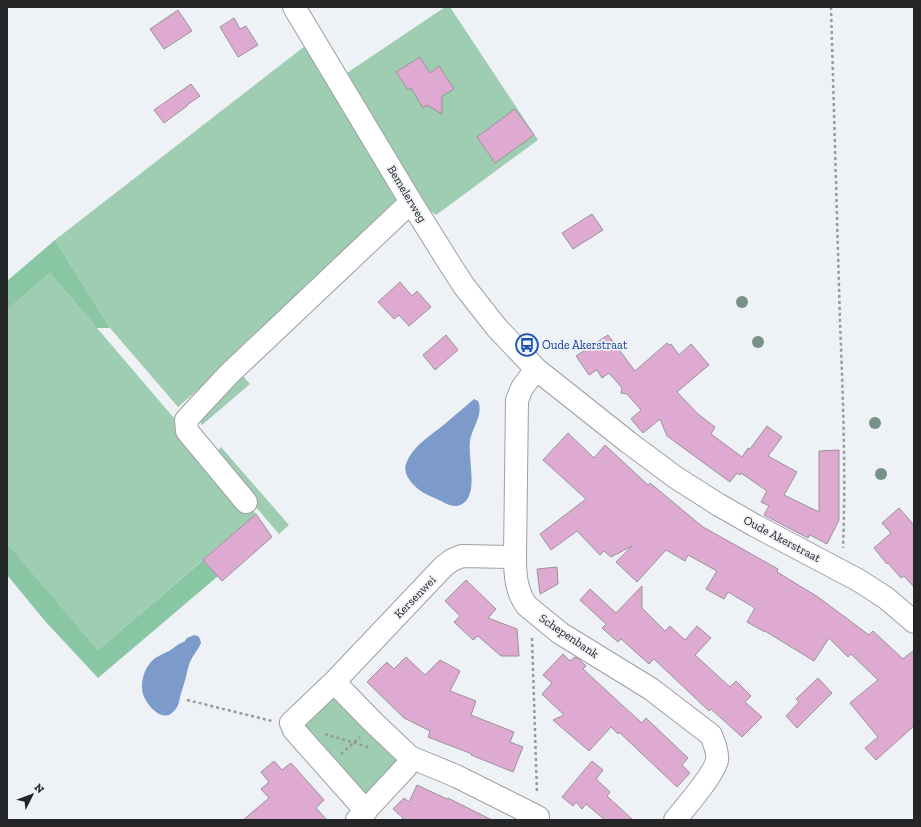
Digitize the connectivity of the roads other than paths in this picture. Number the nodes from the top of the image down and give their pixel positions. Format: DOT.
graph roads {
  1 [pos="294,7"];
  2 [pos="411,202"];
  3 [pos="536,369"];
  4 [pos="246,502"];
  5 [pos="515,557"];
  6 [pos="914,622"];
  7 [pos="334,682"];
  8 [pos="410,756"];
  9 [pos="362,815"];
  10 [pos="538,818"];
  11 [pos="675,820"];
  1 -- 2 [label="street, Bemelerweg"];
  2 -- 3 [label="street, Bemelerweg"];
  2 -- 4 [label="street"];
  3 -- 5 [label="street, Schepenbank"];
  3 -- 6 [label="street, Oude Akerstraat"];
  5 -- 7 [label="street, Kersenwei"];
  5 -- 11 [label="street, Schepenbank"];
  7 -- 8 [label="street"];
  7 -- 9 [label="street, Kersenwei"];
  8 -- 9 [label="street"];
  8 -- 10 [label="street"];
}
